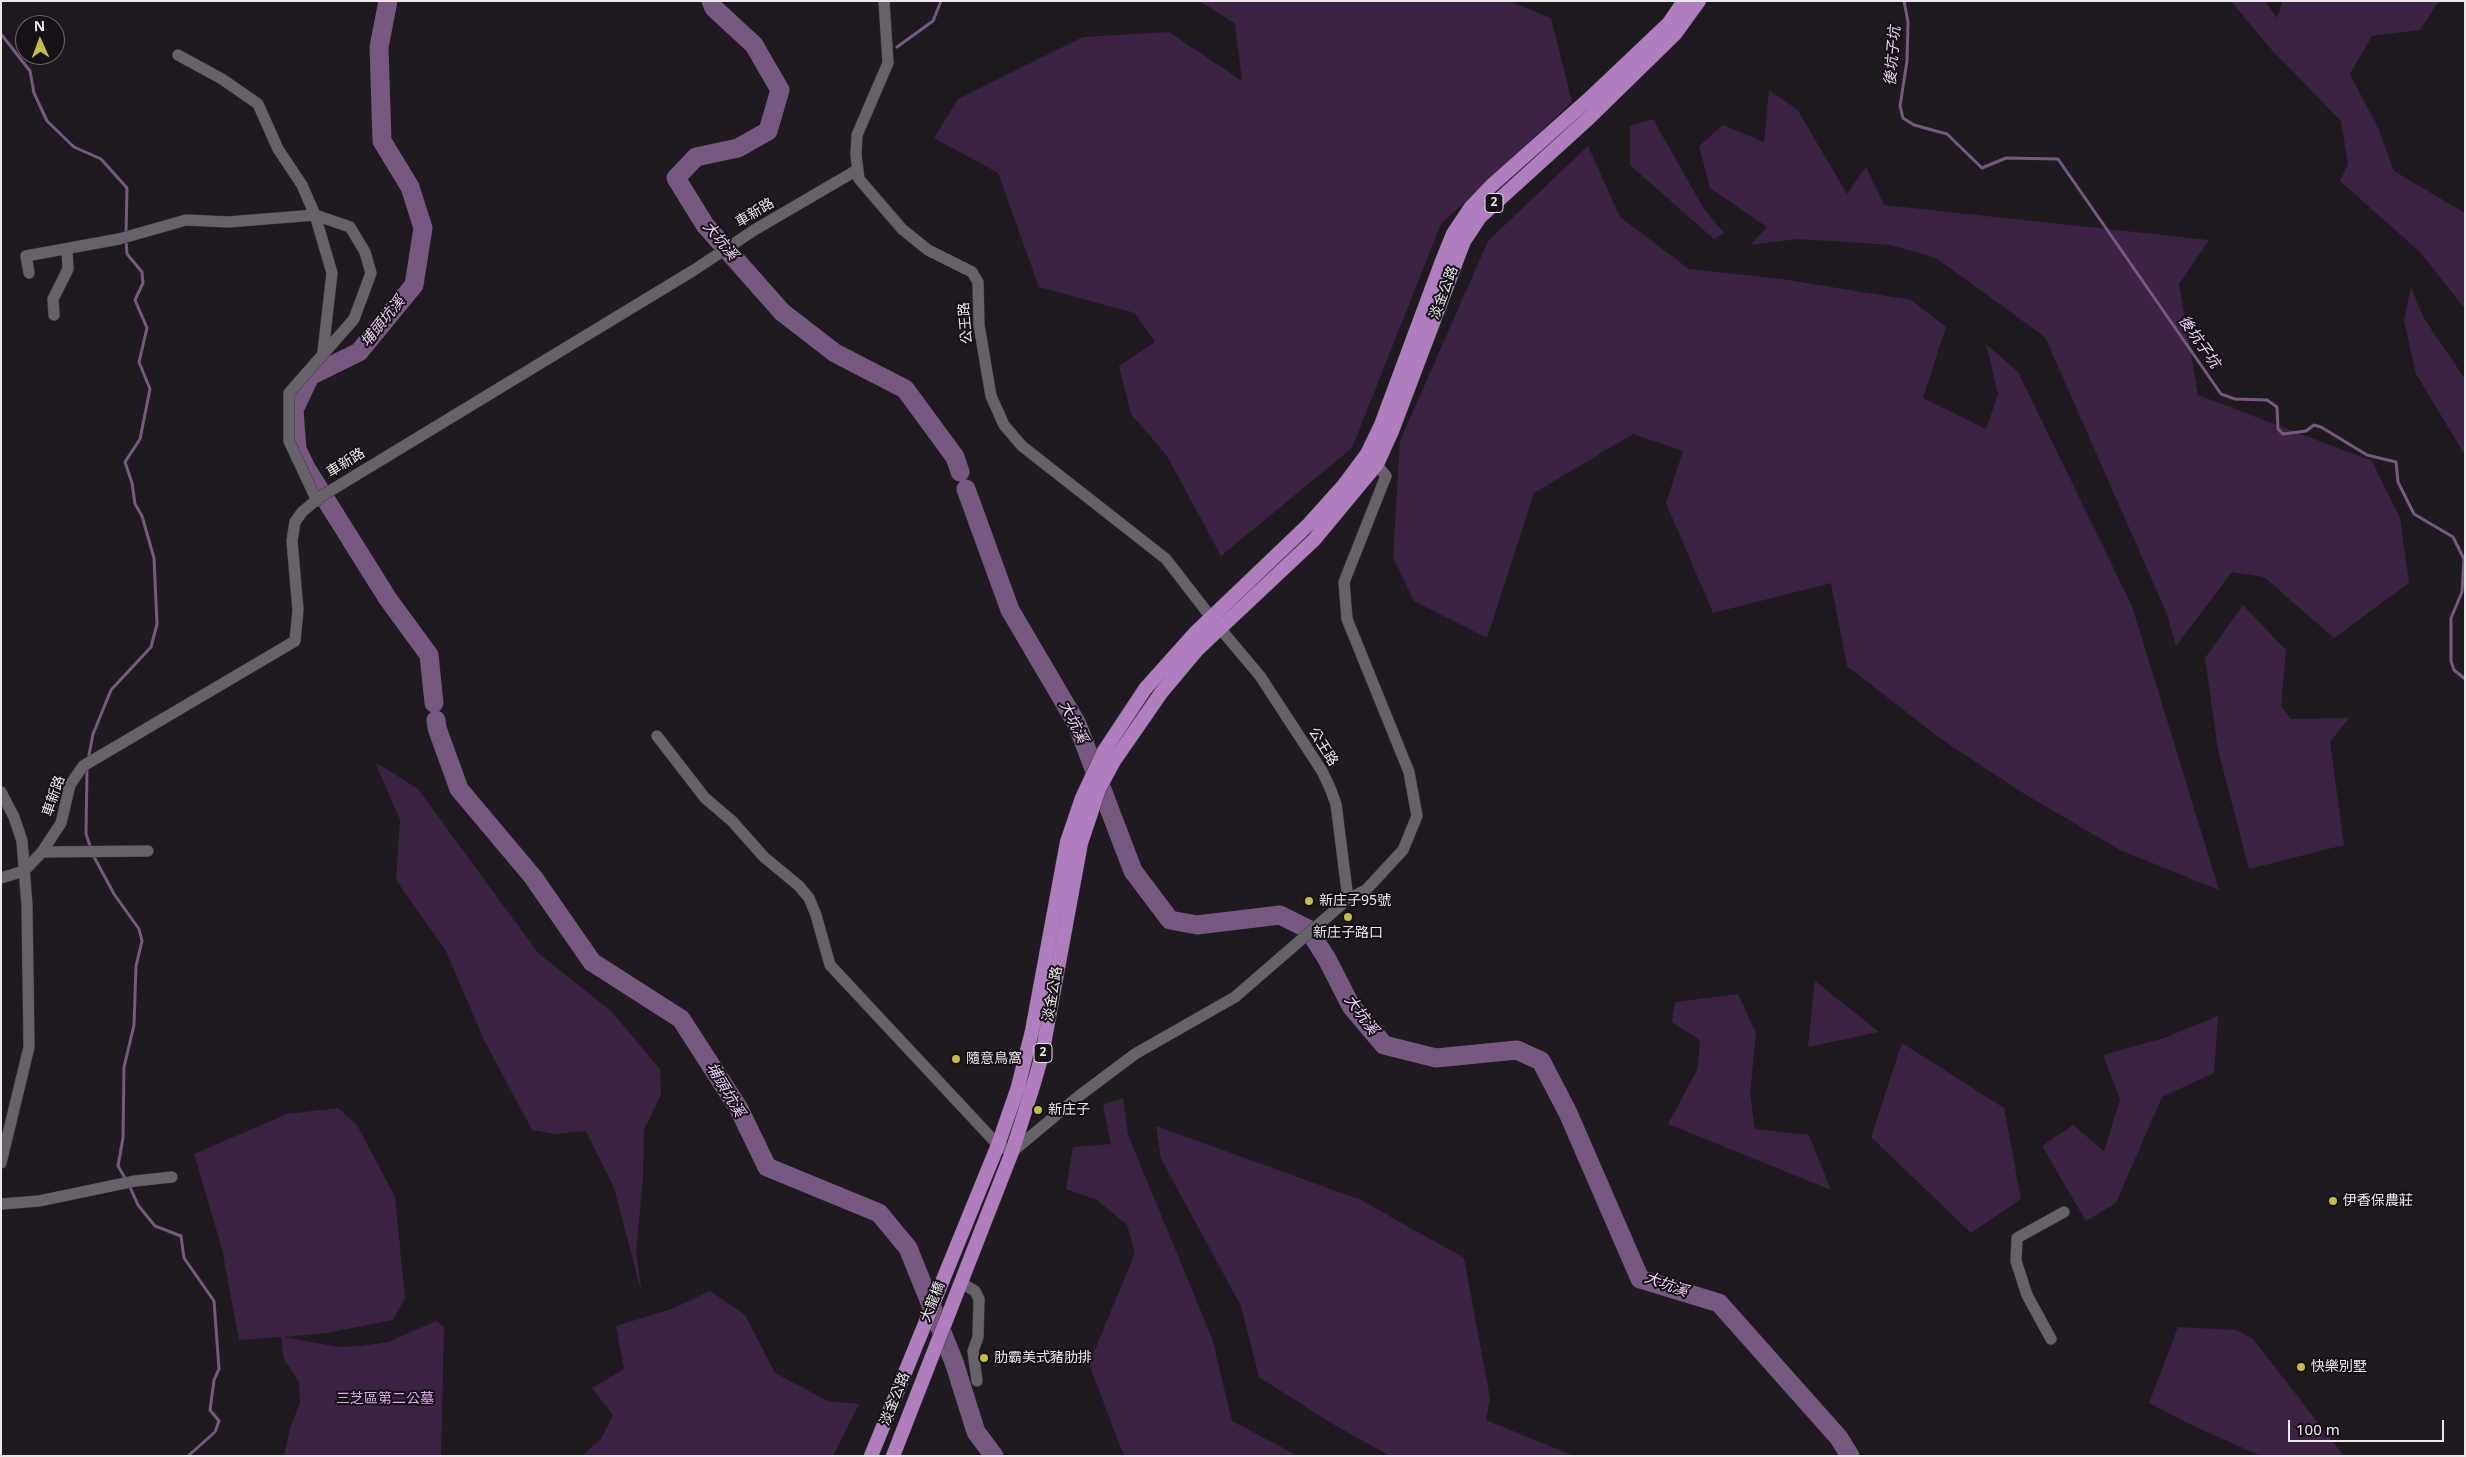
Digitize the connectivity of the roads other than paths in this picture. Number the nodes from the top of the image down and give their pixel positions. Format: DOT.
graph roads {
  1 [pos="884,1"];
  2 [pos="1684,1"];
  3 [pos="1700,1"];
  4 [pos="178,55"];
  5 [pos="856,170"];
  6 [pos="315,215"];
  7 [pos="67,248"];
  8 [pos="29,273"];
  9 [pos="54,315"];
  10 [pos="323,352"];
  11 [pos="1372,459"];
  12 [pos="318,499"];
  13 [pos="1207,612"];
  14 [pos="1223,632"];
  15 [pos="1201,636"];
  16 [pos="657,736"];
  17 [pos="1,792"];
  18 [pos="148,851"];
  19 [pos="42,852"];
  20 [pos="24,871"];
  21 [pos="1,878"];
  22 [pos="1348,899"];
  23 [pos="998,1145"];
  24 [pos="1012,1152"];
  25 [pos="1,1162"];
  26 [pos="172,1177"];
  27 [pos="1,1204"];
  28 [pos="2064,1212"];
  29 [pos="948,1264"];
  30 [pos="958,1288"];
  31 [pos="2051,1339"];
  32 [pos="918,1341"];
  33 [pos="927,1366"];
  34 [pos="977,1381"];
  35 [pos="871,1456"];
  36 [pos="893,1456"];
  1 -- 5 [label="street"];
  2 -- 11 [label="main road, 淡金公路 / 2"];
  3 -- 11 [label="main road, 淡金公路 / 2"];
  4 -- 6 [label="street"];
  5 -- 12 [label="street, 車新路"];
  5 -- 13 [label="street, 公王路"];
  6 -- 7 [label="street"];
  6 -- 10 [label="street"];
  6 -- 10 [label="street"];
  7 -- 8 [label="street"];
  7 -- 9 [label="street"];
  10 -- 12 [label="street"];
  11 -- 15 [label="main road, 淡金公路 / 2"];
  11 -- 22 [label="street"];
  12 -- 19 [label="street, 車新路"];
  14 -- 22 [label="street, 公王路"];
  15 -- 23 [label="main road, 淡金公路 / 2"];
  15 -- 24 [label="main road, 淡金公路 / 2"];
  16 -- 23 [label="street"];
  17 -- 20 [label="street"];
  18 -- 19 [label="street"];
  19 -- 20 [label="street, 車新路"];
  20 -- 21 [label="street, 車新路"];
  20 -- 25 [label="street"];
  22 -- 24 [label="street"];
  23 -- 24 [label="street"];
  23 -- 29 [label="main road, 淡金公路 / 2"];
  24 -- 30 [label="main road, 淡金公路 / 2"];
  26 -- 27 [label="street"];
  28 -- 31 [label="street"];
  29 -- 32 [label="main road, 大龍橋 / 2"];
  30 -- 33 [label="main road, 大龍橋 / 2"];
  30 -- 34 [label="street"];
  32 -- 35 [label="main road, 淡金公路 / 2"];
  33 -- 36 [label="main road, 淡金公路 / 2"];
}
